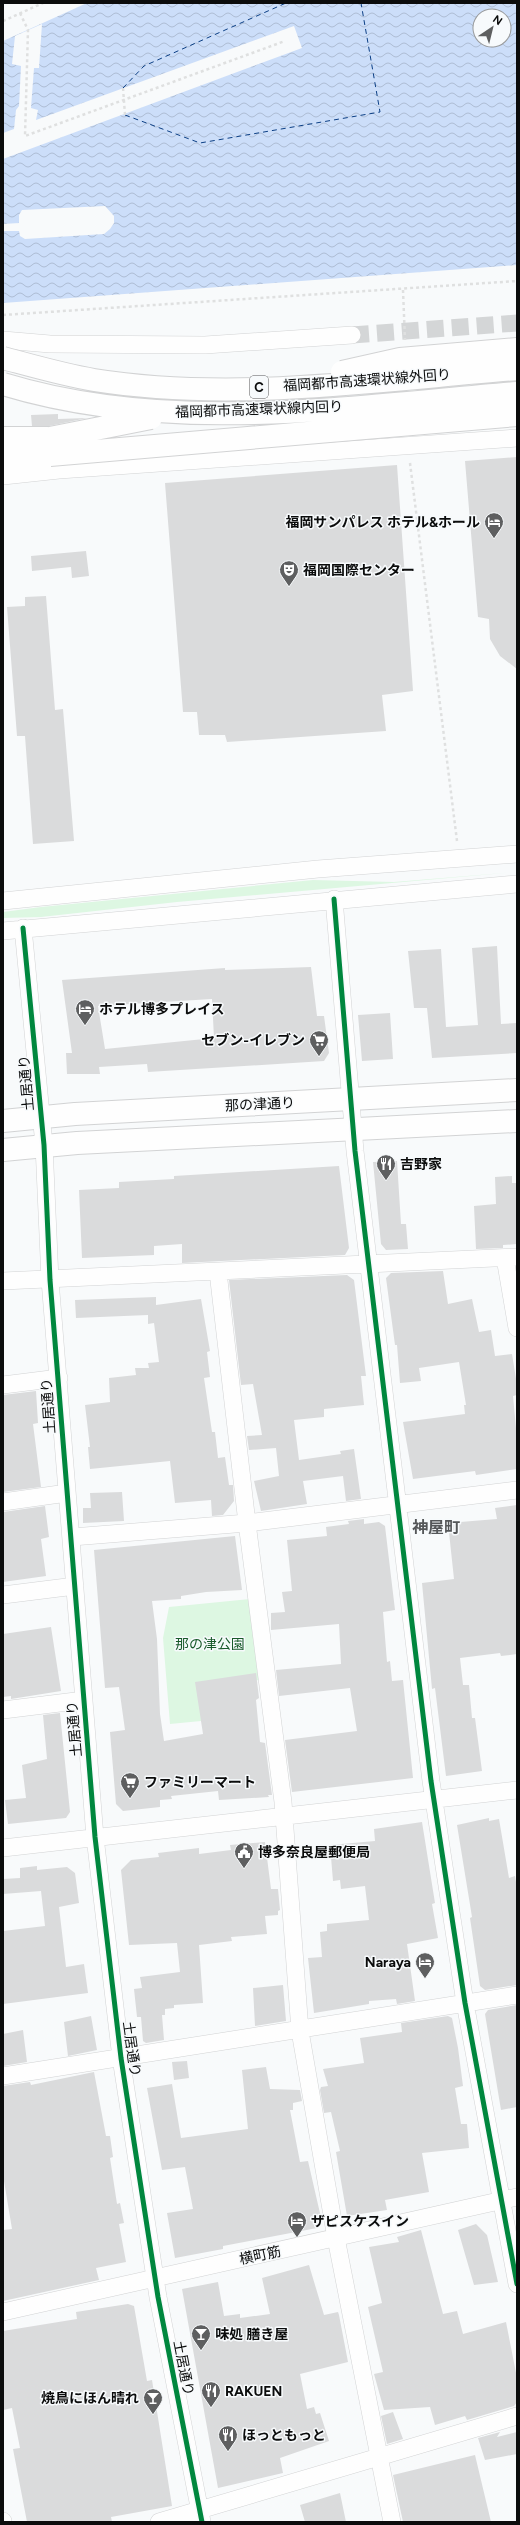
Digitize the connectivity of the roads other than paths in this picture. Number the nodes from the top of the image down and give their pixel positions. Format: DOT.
graph roads {
  1 [pos="352,335"];
  2 [pos="3,340"];
  3 [pos="517,349"];
  4 [pos="3,358"];
  5 [pos="517,369"];
  6 [pos="3,384"];
  7 [pos="517,393"];
  8 [pos="517,415"];
  9 [pos="3,438"];
  10 [pos="517,438"];
  11 [pos="3,453"];
  12 [pos="50,454"];
  13 [pos="3,457"];
  14 [pos="3,476"];
  15 [pos="517,854"];
  16 [pos="517,884"];
  17 [pos="334,900"];
  18 [pos="3,901"];
  19 [pos="23,928"];
  20 [pos="3,931"];
  21 [pos="517,1090"];
  22 [pos="350,1099"];
  23 [pos="42,1117"];
  24 [pos="3,1121"];
  25 [pos="517,1121"];
  26 [pos="353,1128"];
  27 [pos="44,1145"];
  28 [pos="3,1150"];
  29 [pos="511,1258"];
  30 [pos="368,1264"];
  31 [pos="218,1272"];
  32 [pos="50,1280"];
  33 [pos="3,1282"];
  34 [pos="517,1328"];
  35 [pos="59,1378"];
  36 [pos="3,1385"];
  37 [pos="517,1490"];
  38 [pos="66,1493"];
  39 [pos="3,1502"];
  40 [pos="398,1506"];
  41 [pos="247,1523"];
  42 [pos="72,1537"];
  43 [pos="75,1586"];
  44 [pos="3,1595"];
  45 [pos="84,1700"];
  46 [pos="3,1710"];
  47 [pos="517,1790"];
  48 [pos="434,1800"];
  49 [pos="284,1818"];
  50 [pos="95,1837"];
  51 [pos="3,1848"];
  52 [pos="517,1995"];
  53 [pos="465,2003"];
  54 [pos="300,2031"];
  55 [pos="121,2058"];
  56 [pos="3,2076"];
  57 [pos="509,2199"];
  58 [pos="336,2238"];
  59 [pos="156,2278"];
  60 [pos="517,2284"];
  61 [pos="3,2312"];
  62 [pos="517,2416"];
  63 [pos="378,2456"];
  64 [pos="201,2516"];
  65 [pos="159,2522"];
  66 [pos="392,2522"];
  1 -- 2 [label="street"];
  3 -- 9 [label="main road, bridge"];
  4 -- 5 [label="main road, 福岡都市高速環状線外回り / C, bridge"];
  6 -- 7 [label="main road, 福岡都市高速環状線内回り, bridge"];
  8 -- 12 [label="main road, bridge"];
  10 -- 14 [label="street"];
  11 -- 12 [label="main road"];
  12 -- 13 [label="main road"];
  15 -- 18 [label="street"];
  16 -- 17 [label="street"];
  17 -- 19 [label="street"];
  17 -- 22 [label="street"];
  19 -- 20 [label="street"];
  19 -- 23 [label="street, 土居通り"];
  21 -- 22 [label="main road, 那の津通り"];
  22 -- 23 [label="main road, 那の津通り"];
  22 -- 26 [label="street"];
  23 -- 24 [label="main road, 那の津通り"];
  23 -- 27 [label="street, 土居通り"];
  25 -- 26 [label="main road, 那の津通り"];
  26 -- 27 [label="main road, 那の津通り"];
  26 -- 30 [label="street"];
  27 -- 28 [label="main road, 那の津通り"];
  27 -- 32 [label="street, 土居通り"];
  29 -- 30 [label="street"];
  29 -- 34 [label="street"];
  30 -- 31 [label="street"];
  30 -- 40 [label="street"];
  31 -- 32 [label="street"];
  31 -- 41 [label="street"];
  32 -- 33 [label="street"];
  32 -- 35 [label="street, 土居通り"];
  35 -- 36 [label="street"];
  35 -- 38 [label="street, 土居通り"];
  37 -- 40 [label="street"];
  38 -- 39 [label="street"];
  38 -- 42 [label="street, 土居通り"];
  40 -- 41 [label="street"];
  40 -- 48 [label="street"];
  41 -- 42 [label="street"];
  41 -- 49 [label="street"];
  42 -- 43 [label="street, 土居通り"];
  43 -- 44 [label="street"];
  43 -- 45 [label="street, 土居通り"];
  45 -- 46 [label="street"];
  45 -- 50 [label="street, 土居通り"];
  47 -- 48 [label="street"];
  48 -- 49 [label="street"];
  48 -- 53 [label="street"];
  49 -- 50 [label="street"];
  49 -- 54 [label="street"];
  50 -- 51 [label="street"];
  50 -- 55 [label="street, 土居通り"];
  52 -- 53 [label="street"];
  53 -- 54 [label="street"];
  53 -- 57 [label="street"];
  54 -- 55 [label="street"];
  54 -- 58 [label="street"];
  55 -- 56 [label="street"];
  55 -- 59 [label="street, 土居通り"];
  57 -- 58 [label="street, 横町筋"];
  57 -- 60 [label="street"];
  58 -- 59 [label="street, 横町筋"];
  58 -- 63 [label="street"];
  59 -- 61 [label="street, 横町筋"];
  59 -- 64 [label="street, 土居通り"];
  62 -- 63 [label="street"];
  63 -- 64 [label="street"];
  63 -- 66 [label="street"];
  64 -- 65 [label="street"];
}
